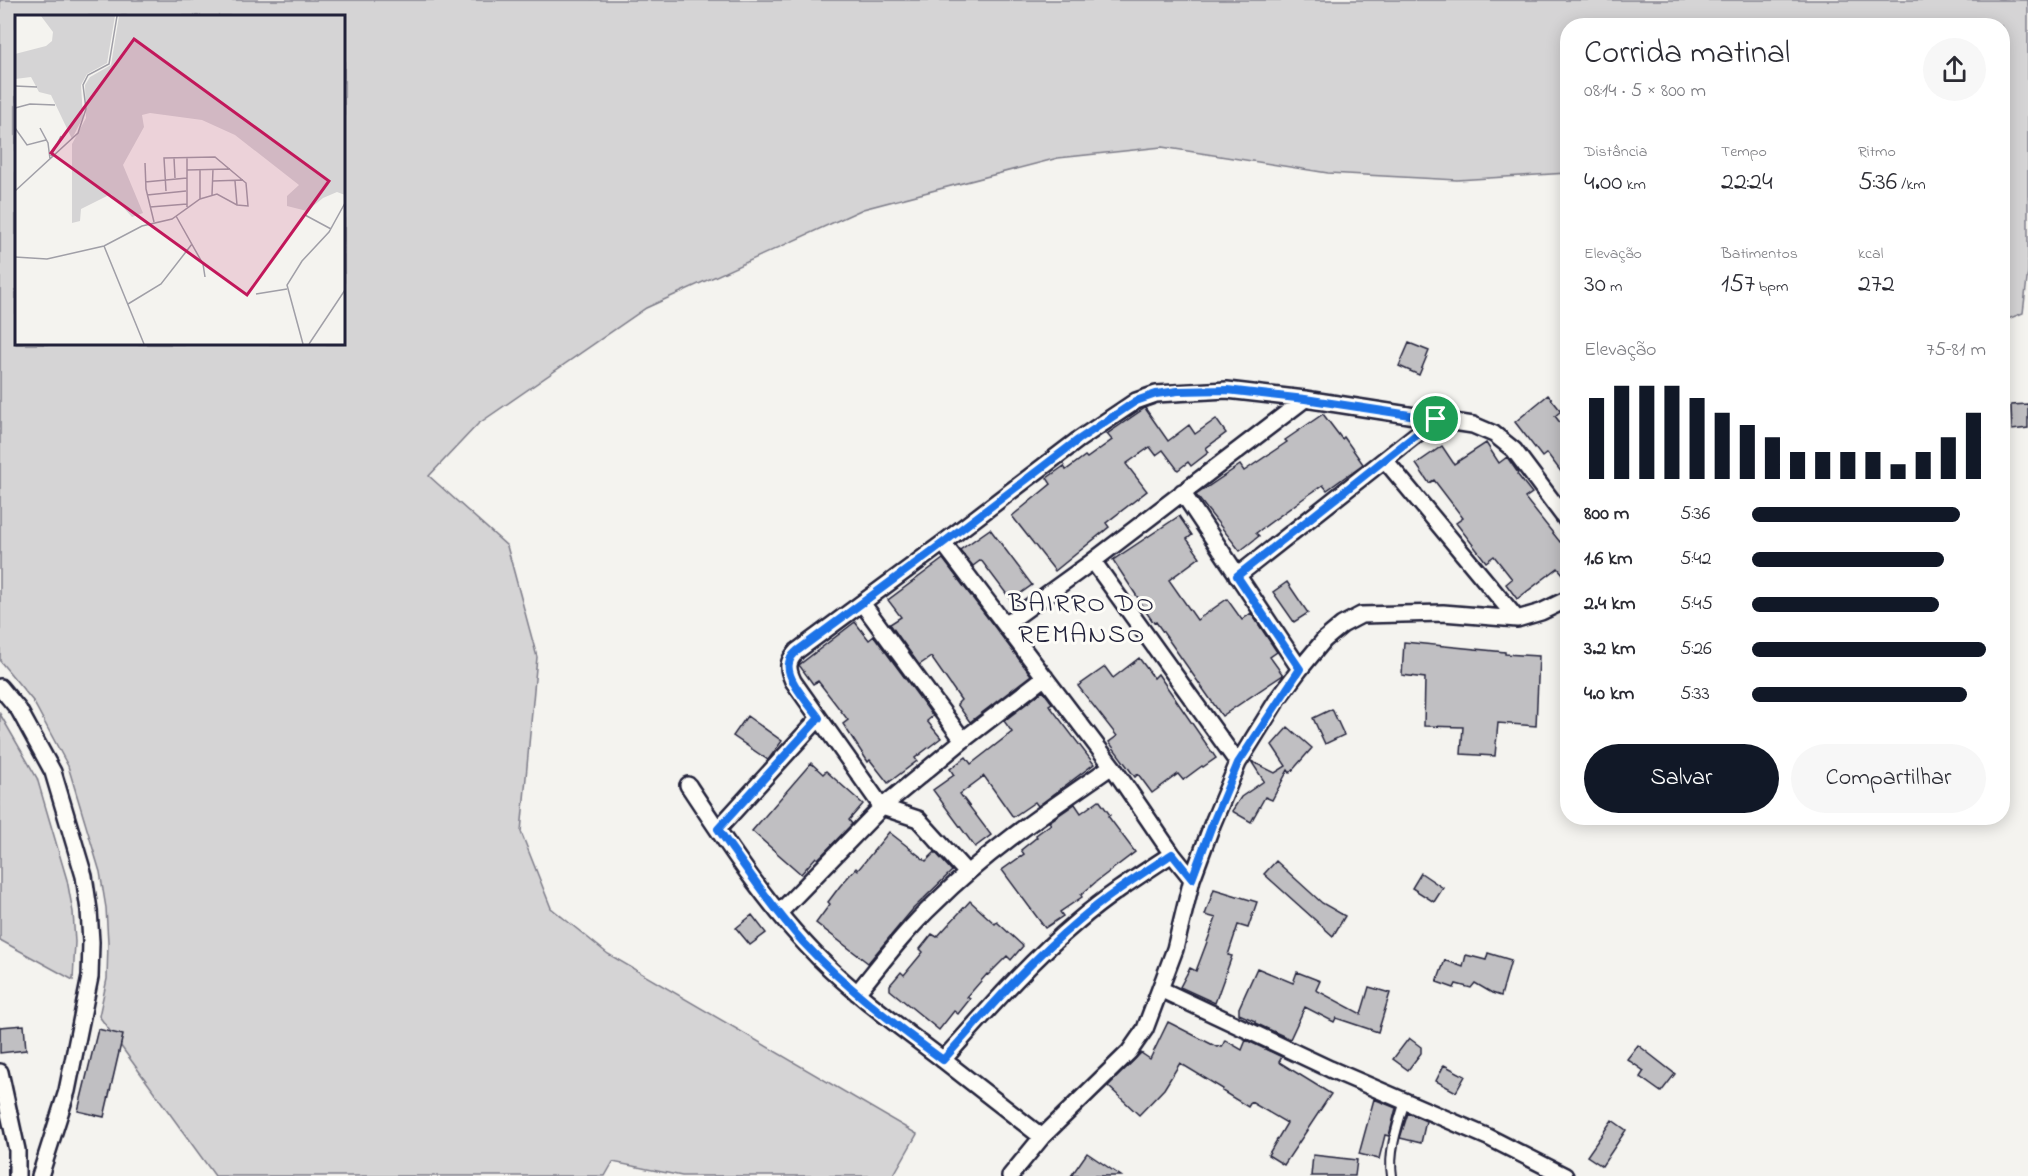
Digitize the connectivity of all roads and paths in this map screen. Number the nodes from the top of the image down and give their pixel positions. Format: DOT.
graph roads {
  1 [pos="1305,399"];
  2 [pos="1436,419"];
  3 [pos="1385,460"];
  4 [pos="1182,492"];
  5 [pos="1560,511"];
  6 [pos="943,543"];
  7 [pos="1093,561"];
  8 [pos="1237,576"];
  9 [pos="862,603"];
  10 [pos="1560,603"];
  11 [pos="1517,620"];
  12 [pos="1006,624"];
  13 [pos="1300,669"];
  14 [pos="1045,676"];
  15 [pos="0,687"];
  16 [pos="819,718"];
  17 [pos="963,740"];
  18 [pos="1238,763"];
  19 [pos="1112,766"];
  20 [pos="688,784"];
  21 [pos="882,807"];
  22 [pos="718,829"];
  23 [pos="1172,854"];
  24 [pos="967,873"];
  25 [pos="1192,879"];
  26 [pos="779,913"];
  27 [pos="1160,989"];
  28 [pos="857,993"];
  29 [pos="943,1060"];
  30 [pos="0,1072"];
  31 [pos="1405,1100"];
  32 [pos="1042,1137"];
  33 [pos="17,1176"];
  34 [pos="40,1176"];
  35 [pos="1010,1176"];
  36 [pos="1392,1176"];
  37 [pos="1564,1176"];
  1 -- 2 [label="street"];
  1 -- 4 [label="street"];
  1 -- 6 [label="street"];
  2 -- 3 [label="street"];
  2 -- 5 [label="street"];
  3 -- 8 [label="street"];
  3 -- 11 [label="street"];
  4 -- 7 [label="street"];
  4 -- 8 [label="street"];
  6 -- 9 [label="street"];
  6 -- 12 [label="street"];
  7 -- 12 [label="street"];
  7 -- 18 [label="street"];
  8 -- 13 [label="street"];
  9 -- 16 [label="street"];
  9 -- 17 [label="street"];
  10 -- 11 [label="street"];
  11 -- 13 [label="street"];
  12 -- 14 [label="street"];
  13 -- 18 [label="street"];
  14 -- 17 [label="street"];
  14 -- 19 [label="street"];
  15 -- 34 [label="street"];
  16 -- 21 [label="street"];
  16 -- 22 [label="street"];
  17 -- 21 [label="street"];
  18 -- 25 [label="street"];
  19 -- 23 [label="street"];
  19 -- 24 [label="street"];
  20 -- 22 [label="street"];
  21 -- 24 [label="street"];
  21 -- 26 [label="street"];
  22 -- 26 [label="street"];
  23 -- 25 [label="street"];
  23 -- 29 [label="street"];
  24 -- 28 [label="street"];
  25 -- 27 [label="street"];
  26 -- 28 [label="street"];
  27 -- 31 [label="street"];
  27 -- 32 [label="street"];
  28 -- 29 [label="street"];
  29 -- 32 [label="street"];
  30 -- 33 [label="street"];
  31 -- 36 [label="lane"];
  31 -- 37 [label="street"];
  32 -- 35 [label="street"];
}
